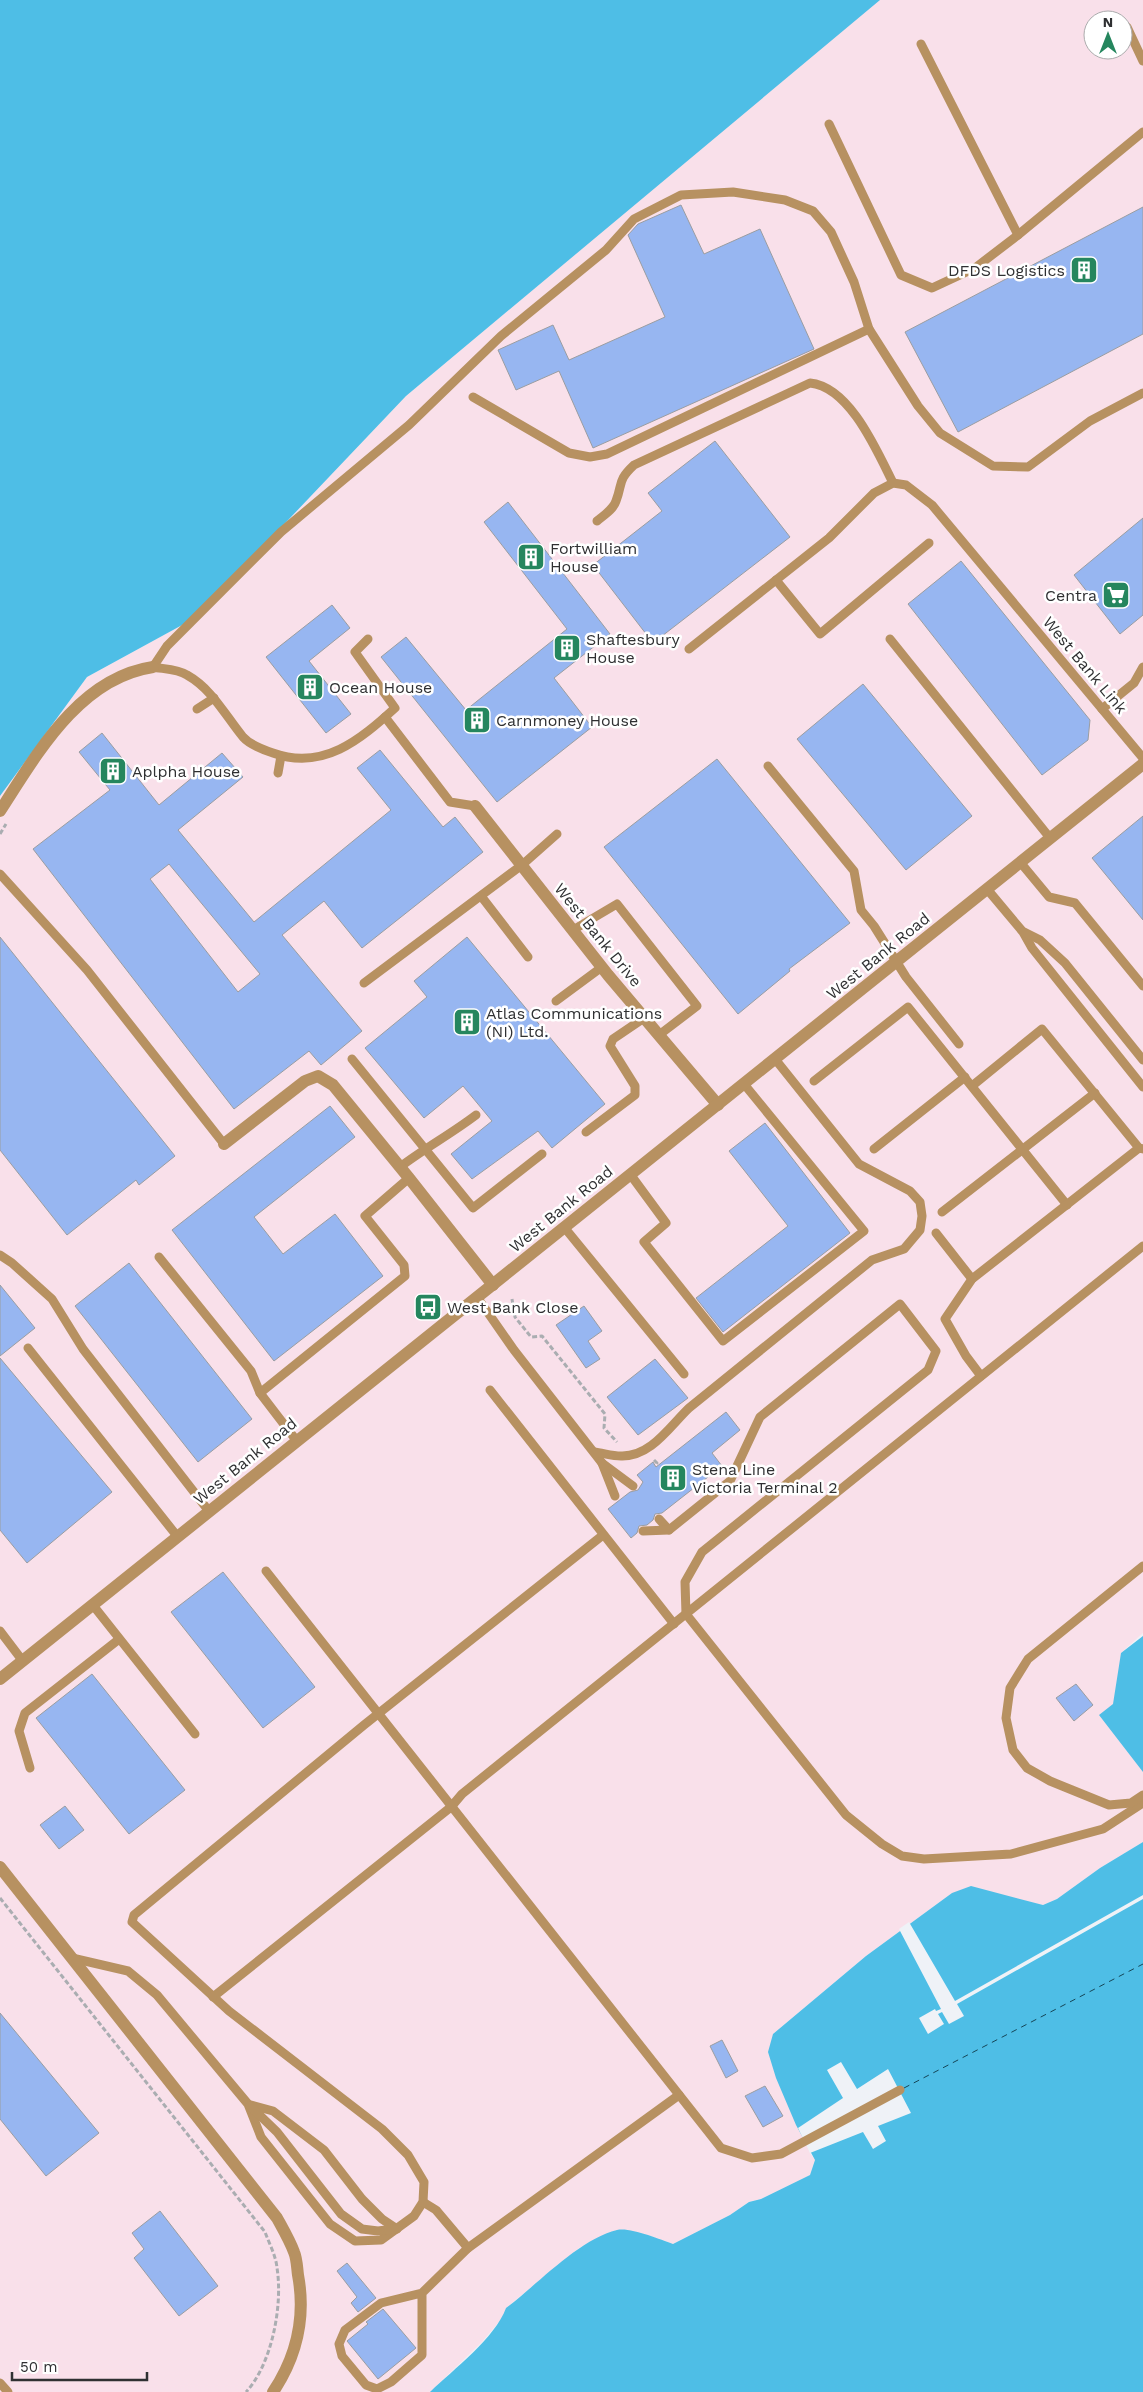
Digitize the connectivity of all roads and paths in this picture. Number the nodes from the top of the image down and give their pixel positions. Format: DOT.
graph roads {
  1 [pos="1133,40"];
  2 [pos="921,44"];
  3 [pos="1143,61"];
  4 [pos="829,124"];
  5 [pos="1143,132"];
  6 [pos="1018,235"];
  7 [pos="869,329"];
  8 [pos="1143,393"];
  9 [pos="474,397"];
  10 [pos="893,483"];
  11 [pos="597,521"];
  12 [pos="928,543"];
  13 [pos="776,580"];
  14 [pos="368,639"];
  15 [pos="890,639"];
  16 [pos="689,649"];
  17 [pos="153,667"];
  18 [pos="1143,667"];
  19 [pos="214,698"];
  20 [pos="197,709"];
  21 [pos="1102,709"];
  22 [pos="385,717"];
  23 [pos="281,756"];
  24 [pos="1143,758"];
  25 [pos="1143,764"];
  26 [pos="768,766"];
  27 [pos="278,773"];
  28 [pos="475,806"];
  29 [pos="5,814"];
  30 [pos="0,834"];
  31 [pos="558,834"];
  32 [pos="1050,838"];
  33 [pos="1020,862"];
  34 [pos="522,865"];
  35 [pos="0,874"];
  36 [pos="987,889"];
  37 [pos="481,896"];
  38 [pos="572,930"];
  39 [pos="1023,932"];
  40 [pos="528,957"];
  41 [pos="897,962"];
  42 [pos="602,967"];
  43 [pos="364,982"];
  44 [pos="1143,986"];
  45 [pos="556,1001"];
  46 [pos="644,1018"];
  47 [pos="659,1035"];
  48 [pos="959,1044"];
  49 [pos="352,1059"];
  50 [pos="775,1059"];
  51 [pos="1143,1060"];
  52 [pos="965,1077"];
  53 [pos="814,1081"];
  54 [pos="744,1084"];
  55 [pos="972,1086"];
  56 [pos="1143,1087"];
  57 [pos="1095,1093"];
  58 [pos="718,1105"];
  59 [pos="476,1115"];
  60 [pos="586,1132"];
  61 [pos="224,1144"];
  62 [pos="423,1149"];
  63 [pos="874,1149"];
  64 [pos="1141,1149"];
  65 [pos="1023,1150"];
  66 [pos="542,1154"];
  67 [pos="400,1166"];
  68 [pos="630,1174"];
  69 [pos="409,1178"];
  70 [pos="1067,1205"];
  71 [pos="942,1212"];
  72 [pos="564,1227"];
  73 [pos="936,1233"];
  74 [pos="1143,1246"];
  75 [pos="0,1255"];
  76 [pos="159,1256"];
  77 [pos="972,1279"];
  78 [pos="492,1285"];
  79 [pos="478,1297"];
  80 [pos="512,1299"];
  81 [pos="28,1348"];
  82 [pos="684,1374"];
  83 [pos="981,1376"];
  84 [pos="490,1390"];
  85 [pos="260,1393"];
  86 [pos="296,1440"];
  87 [pos="621,1444"];
  88 [pos="594,1452"];
  89 [pos="654,1460"];
  90 [pos="602,1462"];
  91 [pos="654,1465"];
  92 [pos="634,1486"];
  93 [pos="615,1496"];
  94 [pos="208,1510"];
  95 [pos="659,1519"];
  96 [pos="669,1530"];
  97 [pos="643,1531"];
  98 [pos="603,1534"];
  99 [pos="177,1536"];
  100 [pos="1143,1566"];
  101 [pos="266,1571"];
  102 [pos="92,1604"];
  103 [pos="686,1614"];
  104 [pos="674,1624"];
  105 [pos="0,1631"];
  106 [pos="118,1640"];
  107 [pos="22,1660"];
  108 [pos="0,1679"];
  109 [pos="379,1714"];
  110 [pos="195,1734"];
  111 [pos="30,1768"];
  112 [pos="1143,1795"];
  113 [pos="1143,1803"];
  114 [pos="452,1807"];
  115 [pos="0,1867"];
  116 [pos="0,1898"];
  117 [pos="72,1958"];
  118 [pos="213,1997"];
  119 [pos="900,2090"];
  120 [pos="679,2095"];
  121 [pos="248,2104"];
  122 [pos="423,2202"];
  123 [pos="398,2229"];
  124 [pos="468,2248"];
  125 [pos="422,2293"];
  126 [pos="0,2383"];
  127 [pos="8,2392"];
  128 [pos="246,2392"];
  129 [pos="273,2392"];
  1 -- 3 [label="lane"];
  2 -- 6 [label="lane"];
  4 -- 6 [label="lane"];
  5 -- 6 [label="lane"];
  7 -- 8 [label="lane"];
  7 -- 9 [label="lane"];
  7 -- 17 [label="lane"];
  10 -- 11 [label="lane"];
  10 -- 13 [label="lane"];
  10 -- 21 [label="lane, West Bank Link"];
  12 -- 13 [label="lane"];
  13 -- 16 [label="lane"];
  14 -- 22 [label="lane"];
  15 -- 32 [label="lane"];
  17 -- 19 [label="lane"];
  17 -- 29 [label="street"];
  18 -- 21 [label="lane"];
  19 -- 20 [label="lane"];
  19 -- 23 [label="lane"];
  21 -- 24 [label="lane, West Bank Link"];
  22 -- 23 [label="lane"];
  22 -- 28 [label="lane"];
  23 -- 27 [label="lane"];
  25 -- 32 [label="street, West Bank Road"];
  26 -- 41 [label="lane"];
  28 -- 34 [label="street, West Bank Drive"];
  29 -- 30 [label="path"];
  31 -- 34 [label="lane"];
  32 -- 33 [label="street, West Bank Road"];
  33 -- 36 [label="street, West Bank Road"];
  33 -- 44 [label="lane"];
  34 -- 37 [label="lane"];
  34 -- 38 [label="street, West Bank Drive"];
  35 -- 61 [label="lane"];
  36 -- 39 [label="lane"];
  36 -- 41 [label="street, West Bank Road"];
  37 -- 40 [label="lane"];
  37 -- 43 [label="lane"];
  38 -- 42 [label="street, West Bank Drive"];
  38 -- 47 [label="lane"];
  39 -- 51 [label="lane"];
  39 -- 56 [label="lane"];
  41 -- 48 [label="lane"];
  41 -- 50 [label="street, West Bank Road"];
  42 -- 45 [label="lane"];
  42 -- 46 [label="street, West Bank Drive"];
  46 -- 47 [label="street, West Bank Drive"];
  46 -- 60 [label="lane"];
  47 -- 58 [label="street, West Bank Drive"];
  49 -- 62 [label="lane"];
  50 -- 54 [label="street, West Bank Road"];
  50 -- 88 [label="lane"];
  52 -- 53 [label="lane"];
  52 -- 55 [label="lane"];
  52 -- 63 [label="lane"];
  54 -- 58 [label="street, West Bank Road"];
  54 -- 68 [label="lane"];
  55 -- 57 [label="lane"];
  55 -- 65 [label="lane"];
  57 -- 64 [label="lane"];
  57 -- 65 [label="lane"];
  58 -- 68 [label="street, West Bank Road"];
  59 -- 62 [label="lane"];
  61 -- 67 [label="street"];
  62 -- 66 [label="lane"];
  62 -- 67 [label="lane"];
  64 -- 70 [label="lane"];
  65 -- 70 [label="lane"];
  65 -- 71 [label="lane"];
  67 -- 69 [label="street"];
  68 -- 72 [label="street, West Bank Road"];
  69 -- 78 [label="street"];
  69 -- 85 [label="lane"];
  70 -- 77 [label="lane"];
  72 -- 78 [label="street, West Bank Road"];
  72 -- 82 [label="lane"];
  73 -- 77 [label="lane"];
  74 -- 83 [label="lane"];
  75 -- 94 [label="lane"];
  76 -- 85 [label="lane"];
  77 -- 83 [label="lane"];
  78 -- 79 [label="street, West Bank Road"];
  79 -- 86 [label="street, West Bank Road"];
  79 -- 88 [label="lane"];
  80 -- 87 [label="path"];
  81 -- 99 [label="lane"];
  83 -- 103 [label="lane"];
  84 -- 98 [label="lane"];
  85 -- 86 [label="lane"];
  86 -- 94 [label="street, West Bank Road"];
  88 -- 90 [label="lane"];
  89 -- 91 [label="path"];
  90 -- 92 [label="lane"];
  90 -- 93 [label="lane"];
  94 -- 99 [label="street, West Bank Road"];
  95 -- 96 [label="lane"];
  96 -- 97 [label="lane"];
  96 -- 103 [label="lane"];
  98 -- 104 [label="lane"];
  98 -- 109 [label="lane"];
  99 -- 102 [label="street, West Bank Road"];
  100 -- 112 [label="lane"];
  101 -- 109 [label="lane"];
  102 -- 106 [label="lane"];
  102 -- 107 [label="street, West Bank Road"];
  103 -- 104 [label="lane"];
  103 -- 113 [label="lane"];
  104 -- 114 [label="lane"];
  105 -- 107 [label="lane"];
  106 -- 110 [label="lane"];
  106 -- 111 [label="lane"];
  107 -- 108 [label="street, West Bank Road"];
  109 -- 114 [label="lane"];
  109 -- 118 [label="lane"];
  114 -- 118 [label="lane"];
  114 -- 120 [label="lane"];
  115 -- 117 [label="street"];
  116 -- 128 [label="path"];
  117 -- 121 [label="lane"];
  117 -- 129 [label="street"];
  118 -- 122 [label="lane"];
  119 -- 120 [label="lane"];
  120 -- 124 [label="lane"];
  121 -- 123 [label="lane"];
  121 -- 123 [label="lane"];
  121 -- 123 [label="lane"];
  122 -- 123 [label="lane"];
  122 -- 124 [label="lane"];
  124 -- 125 [label="lane"];
  125 -- 125 [label="lane"];
  126 -- 127 [label="lane"];
}
